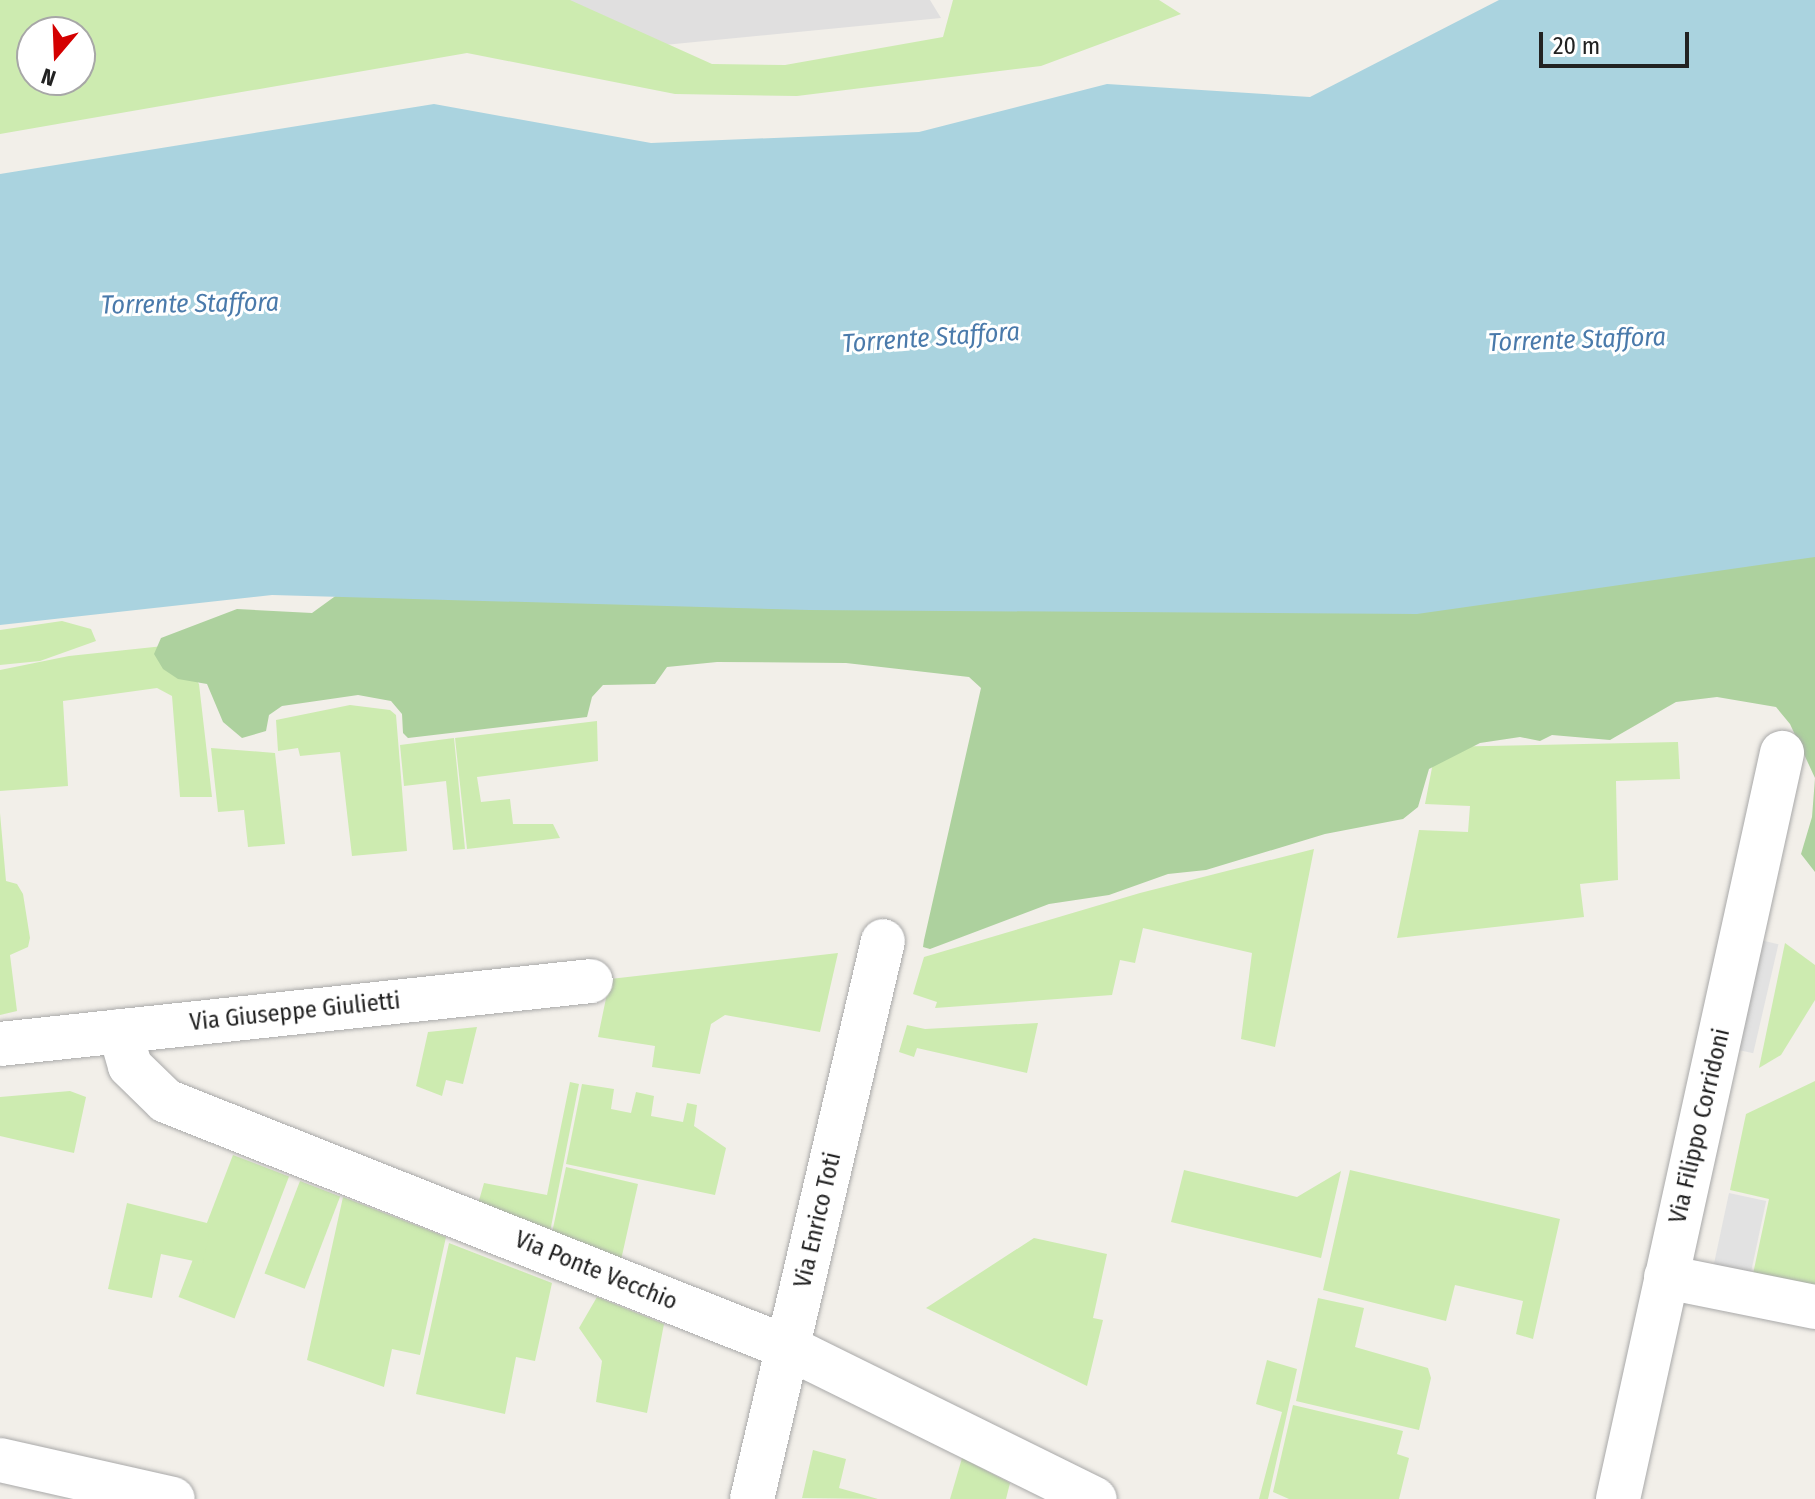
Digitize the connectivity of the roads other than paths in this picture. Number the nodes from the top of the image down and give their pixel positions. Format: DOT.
graph roads {
  1 [pos="1782,753"];
  2 [pos="883,941"];
  3 [pos="591,981"];
  4 [pos="120,1031"];
  5 [pos="0,1044"];
  6 [pos="1666,1277"];
  7 [pos="1815,1307"];
  8 [pos="789,1348"];
  9 [pos="0,1460"];
  10 [pos="173,1499"];
  11 [pos="752,1499"];
  12 [pos="1095,1499"];
  13 [pos="1618,1499"];
  1 -- 6 [label="street, Via Filippo Corridoni"];
  2 -- 8 [label="street, Via Enrico Toti"];
  3 -- 4 [label="street, Via Giuseppe Giulietti"];
  4 -- 5 [label="street, Via Giuseppe Giulietti"];
  4 -- 8 [label="street, Via Ponte Vecchio"];
  6 -- 7 [label="street"];
  6 -- 13 [label="street, Via Filippo Corridoni"];
  8 -- 11 [label="street, Via Enrico Toti"];
  8 -- 12 [label="street, Via Ponte Vecchio"];
  9 -- 10 [label="street"];
}
